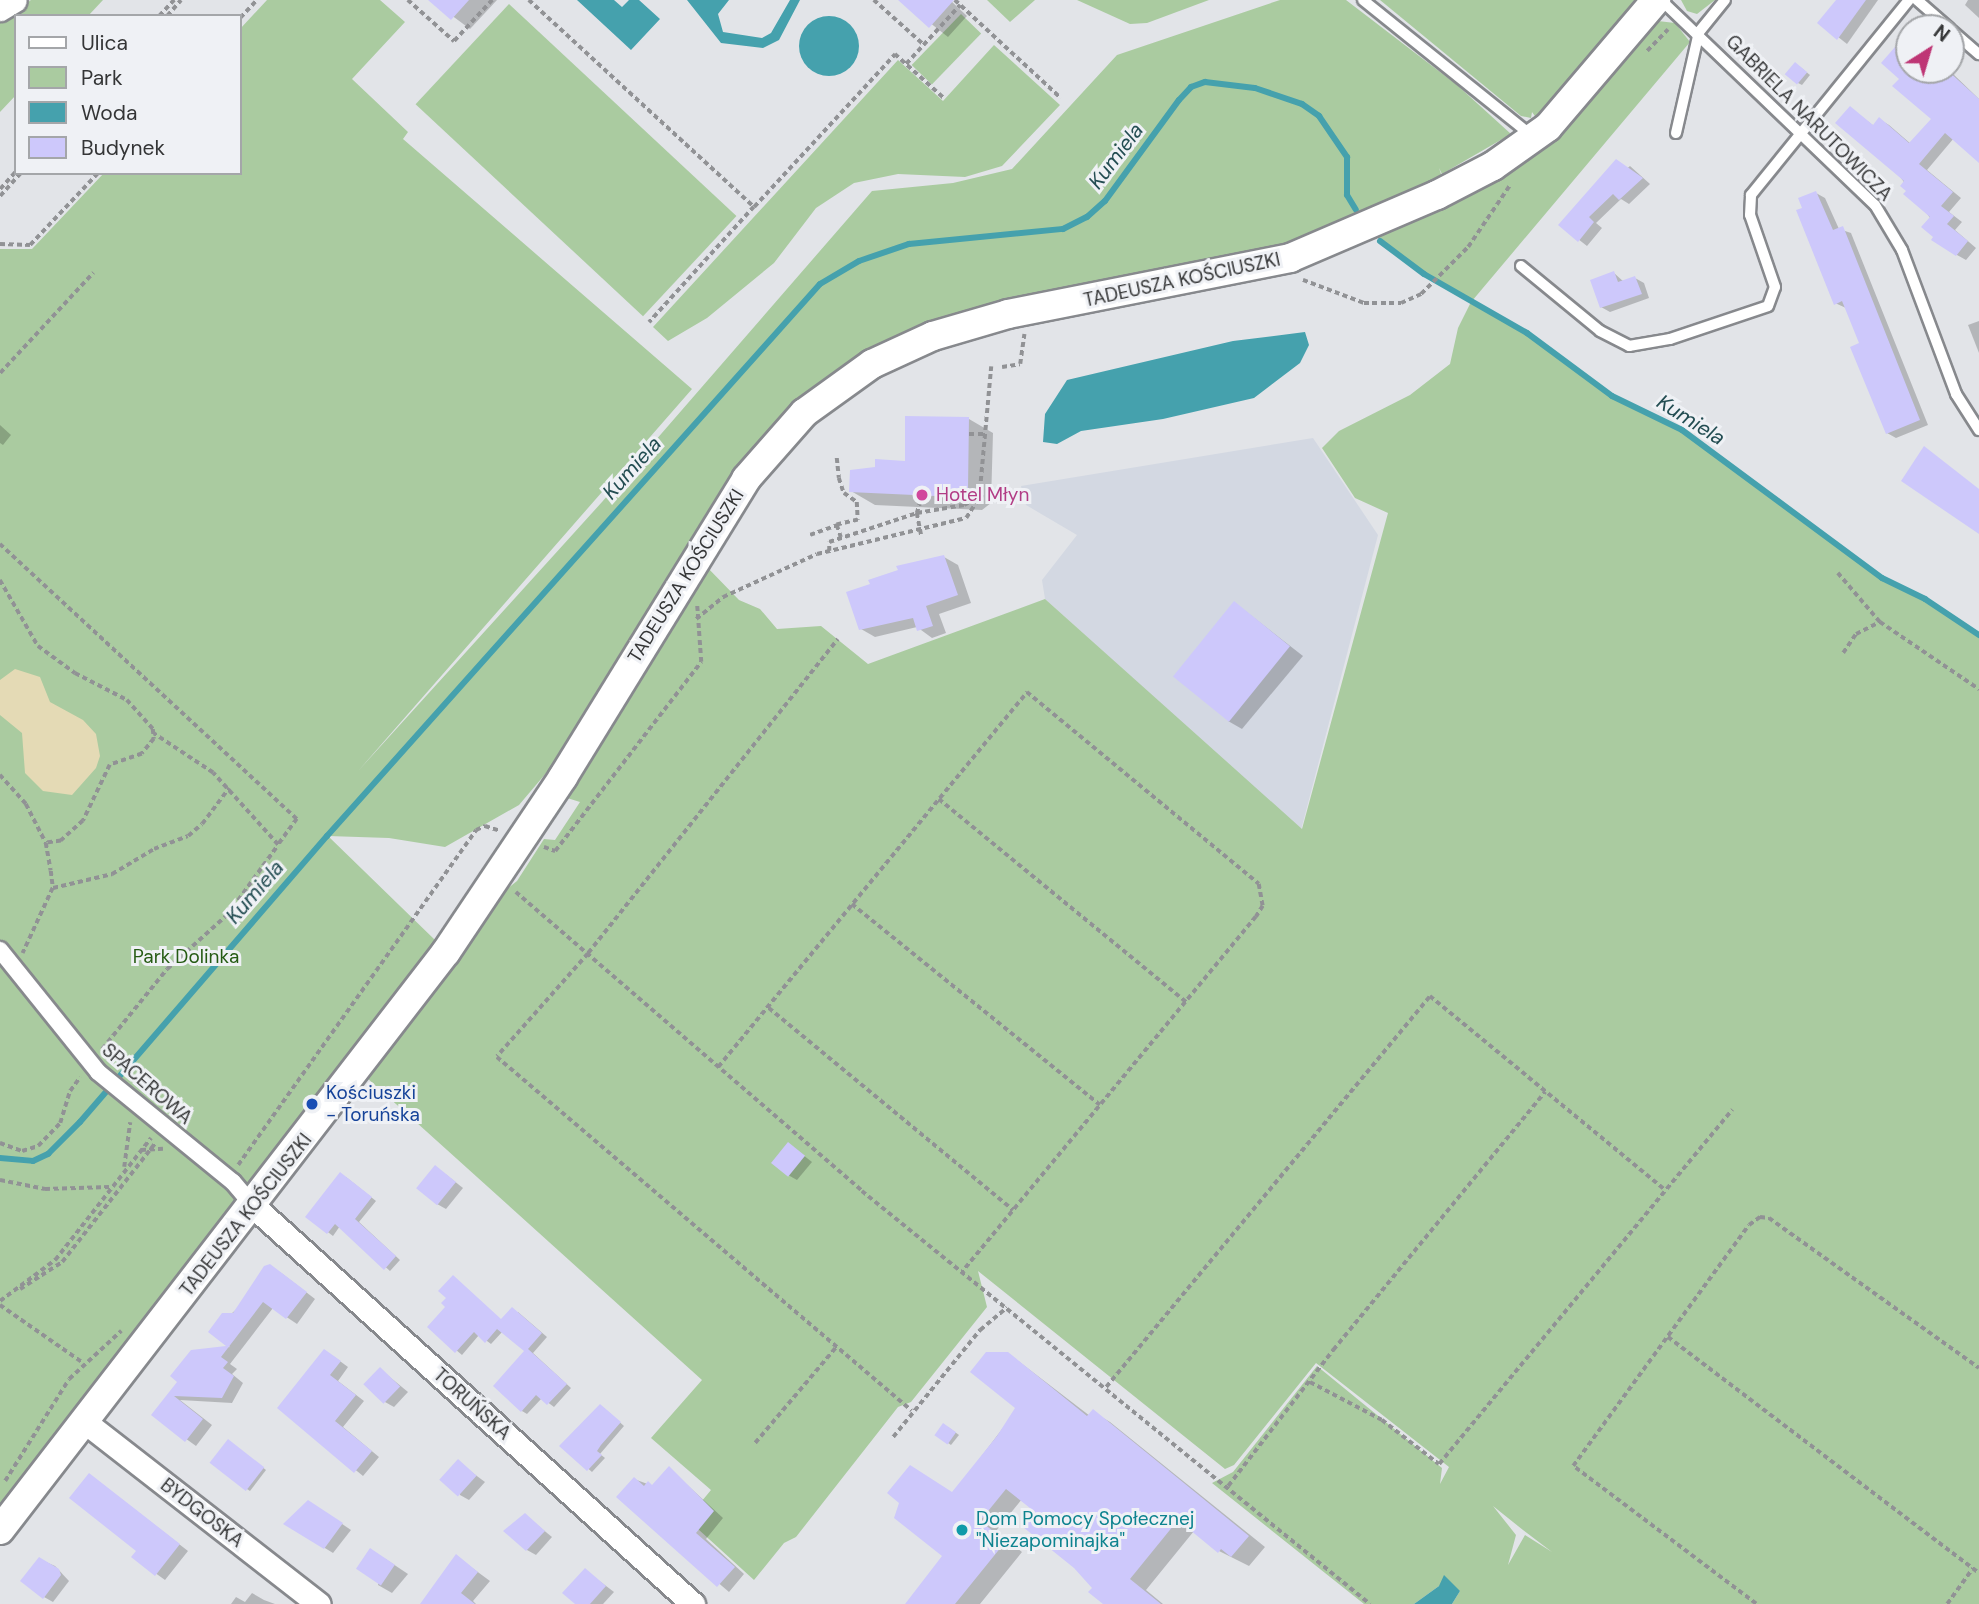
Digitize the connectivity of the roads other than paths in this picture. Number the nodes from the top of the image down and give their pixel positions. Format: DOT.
graph roads {
  1 [pos="15,0"];
  2 [pos="1363,0"];
  3 [pos="1659,0"];
  4 [pos="1725,0"];
  5 [pos="1909,0"];
  6 [pos="1917,0"];
  7 [pos="0,9"];
  8 [pos="1933,14"];
  9 [pos="1699,32"];
  10 [pos="1965,42"];
  11 [pos="1979,54"];
  12 [pos="1801,132"];
  13 [pos="1676,133"];
  14 [pos="1534,138"];
  15 [pos="1521,266"];
  16 [pos="1979,430"];
  17 [pos="0,950"];
  18 [pos="252,1205"];
  19 [pos="85,1422"];
  20 [pos="0,1530"];
  21 [pos="319,1604"];
  22 [pos="692,1604"];
  1 -- 7 [label="street"];
  2 -- 14 [label="lane"];
  3 -- 9 [label="lane, GABRIELA NARUTOWICZA"];
  3 -- 14 [label="street, TADEUSZA KOŚCIUSZKI"];
  4 -- 9 [label="lane"];
  5 -- 12 [label="lane"];
  6 -- 8 [label="lane"];
  9 -- 12 [label="lane, GABRIELA NARUTOWICZA"];
  9 -- 13 [label="lane"];
  10 -- 11 [label="lane"];
  12 -- 15 [label="lane"];
  12 -- 16 [label="lane, GABRIELA NARUTOWICZA"];
  14 -- 18 [label="street, TADEUSZA KOŚCIUSZKI"];
  17 -- 18 [label="street, SPACEROWA"];
  18 -- 19 [label="street, TADEUSZA KOŚCIUSZKI"];
  18 -- 22 [label="street, TORUŃSKA"];
  19 -- 20 [label="street, TADEUSZA KOŚCIUSZKI"];
  19 -- 21 [label="street, BYDGOSKA"];
}
